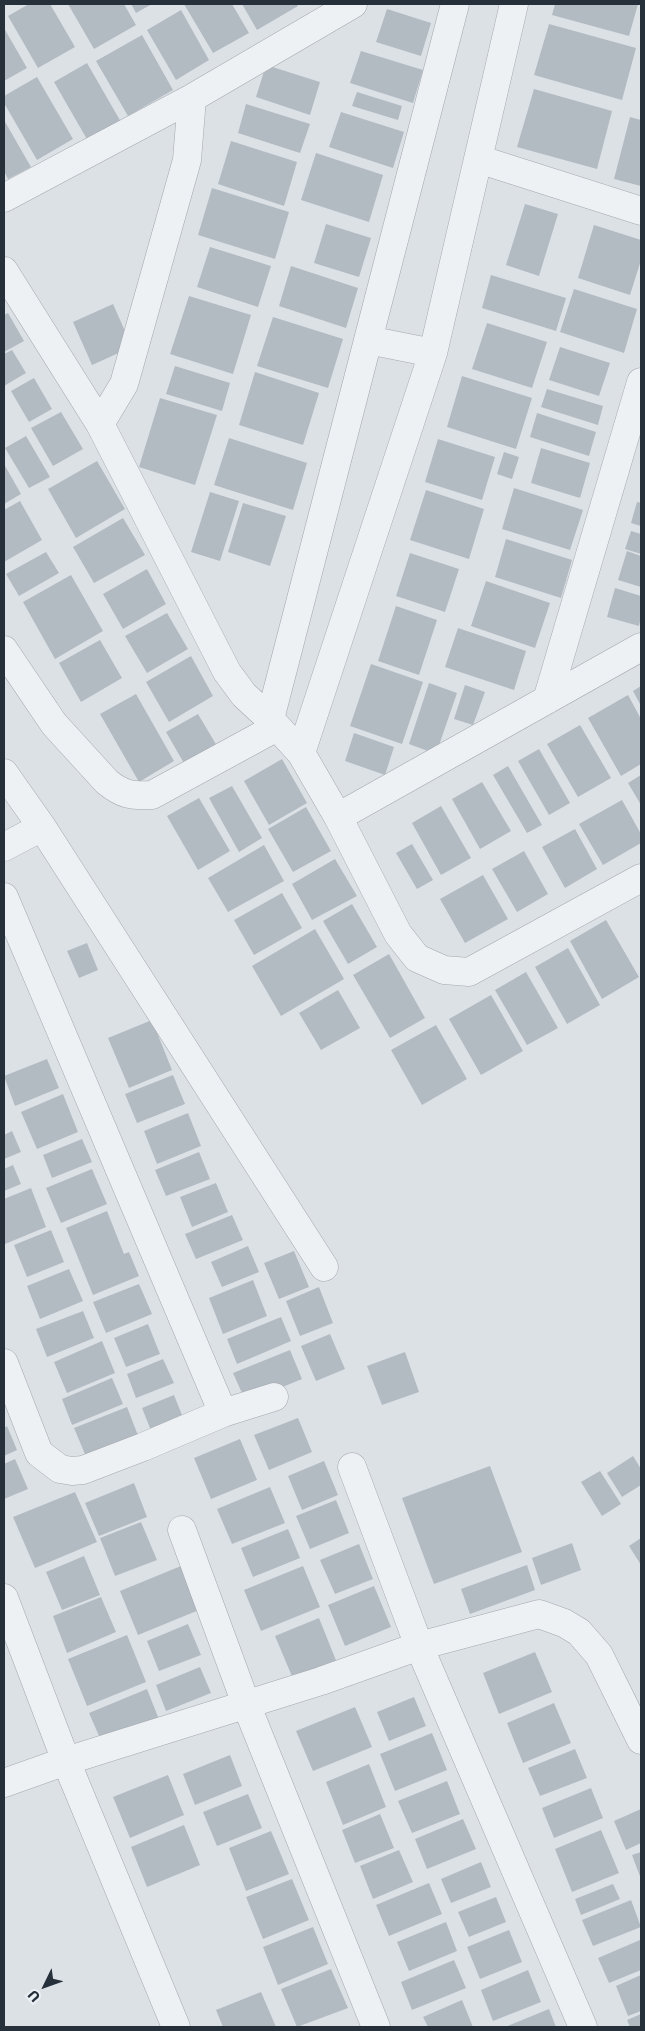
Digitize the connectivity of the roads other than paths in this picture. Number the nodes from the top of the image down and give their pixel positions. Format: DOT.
graph roads {
  1 [pos="353,4"];
  2 [pos="455,4"];
  3 [pos="514,4"];
  4 [pos="192,98"];
  5 [pos="478,159"];
  6 [pos="4,198"];
  7 [pos="641,211"];
  8 [pos="4,271"];
  9 [pos="368,340"];
  10 [pos="432,353"];
  11 [pos="641,382"];
  12 [pos="100,424"];
  13 [pos="641,647"];
  14 [pos="4,650"];
  15 [pos="547,700"];
  16 [pos="273,723"];
  17 [pos="301,753"];
  18 [pos="4,773"];
  19 [pos="338,818"];
  20 [pos="42,827"];
  21 [pos="4,847"];
  22 [pos="641,878"];
  23 [pos="4,896"];
  24 [pos="324,1268"];
  25 [pos="4,1363"];
  26 [pos="274,1397"];
  27 [pos="223,1413"];
  28 [pos="352,1467"];
  29 [pos="182,1530"];
  30 [pos="4,1598"];
  31 [pos="419,1646"];
  32 [pos="246,1704"];
  33 [pos="641,1740"];
  34 [pos="66,1761"];
  35 [pos="4,1783"];
  36 [pos="176,2027"];
  37 [pos="376,2027"];
  38 [pos="583,2027"];
  1 -- 4 [label="street"];
  2 -- 9 [label="street"];
  3 -- 5 [label="street"];
  4 -- 6 [label="street"];
  4 -- 12 [label="street"];
  5 -- 7 [label="street"];
  5 -- 10 [label="street"];
  8 -- 12 [label="street"];
  9 -- 10 [label="street"];
  9 -- 16 [label="street"];
  10 -- 17 [label="street"];
  11 -- 15 [label="street"];
  12 -- 16 [label="street"];
  13 -- 15 [label="street"];
  14 -- 16 [label="street"];
  15 -- 19 [label="street"];
  16 -- 17 [label="street"];
  17 -- 19 [label="street"];
  18 -- 20 [label="street"];
  19 -- 22 [label="street"];
  20 -- 21 [label="street"];
  20 -- 24 [label="street"];
  23 -- 27 [label="street"];
  25 -- 27 [label="street"];
  26 -- 27 [label="street"];
  28 -- 31 [label="street"];
  29 -- 32 [label="street"];
  30 -- 34 [label="street"];
  31 -- 32 [label="street"];
  31 -- 33 [label="street"];
  31 -- 38 [label="street"];
  32 -- 34 [label="street"];
  32 -- 37 [label="street"];
  34 -- 35 [label="street"];
  34 -- 36 [label="street"];
}
